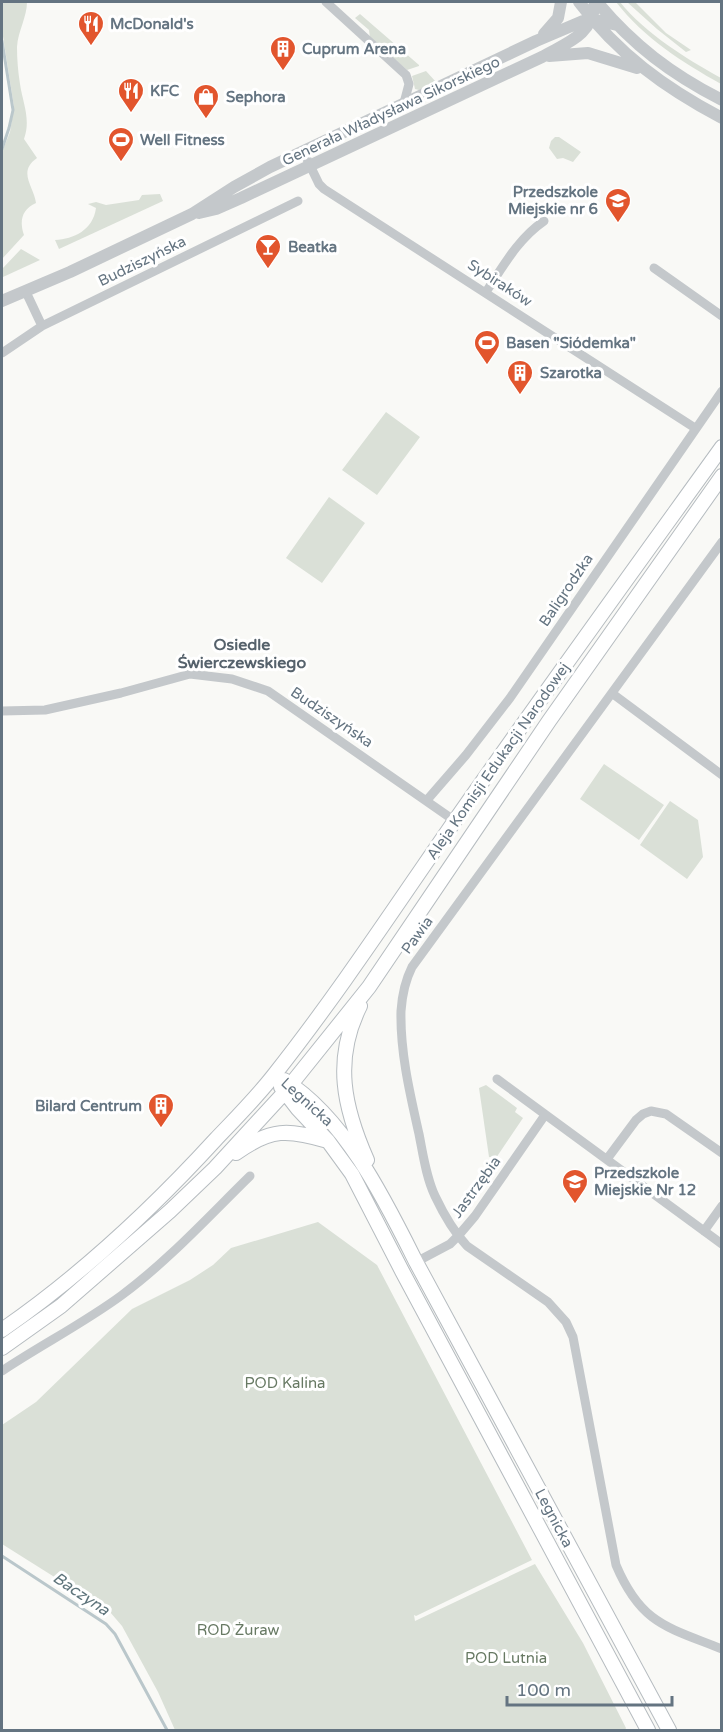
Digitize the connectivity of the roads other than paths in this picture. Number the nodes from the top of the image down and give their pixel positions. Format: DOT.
graph roads {
  1 [pos="326,2"];
  2 [pos="561,2"];
  3 [pos="579,2"];
  4 [pos="596,2"];
  5 [pos="592,19"];
  6 [pos="617,24"];
  7 [pos="536,41"];
  8 [pos="542,57"];
  9 [pos="645,71"];
  10 [pos="722,100"];
  11 [pos="404,103"];
  12 [pos="722,118"];
  13 [pos="303,151"];
  14 [pos="309,165"];
  15 [pos="298,201"];
  16 [pos="192,214"];
  17 [pos="544,221"];
  18 [pos="654,268"];
  19 [pos="26,291"];
  20 [pos="486,292"];
  21 [pos="2,301"];
  22 [pos="722,316"];
  23 [pos="42,326"];
  24 [pos="2,352"];
  25 [pos="722,391"];
  26 [pos="695,428"];
  27 [pos="722,447"];
  28 [pos="722,476"];
  29 [pos="722,542"];
  30 [pos="613,694"];
  31 [pos="2,711"];
  32 [pos="722,776"];
  33 [pos="427,800"];
  34 [pos="455,821"];
  35 [pos="369,987"];
  36 [pos="274,1075"];
  37 [pos="496,1079"];
  38 [pos="287,1089"];
  39 [pos="545,1115"];
  40 [pos="328,1141"];
  41 [pos="722,1153"];
  42 [pos="607,1159"];
  43 [pos="215,1168"];
  44 [pos="250,1176"];
  45 [pos="378,1187"];
  46 [pos="722,1206"];
  47 [pos="704,1231"];
  48 [pos="458,1236"];
  49 [pos="722,1244"];
  50 [pos="416,1262"];
  51 [pos="2,1330"];
  52 [pos="2,1348"];
  53 [pos="2,1371"];
  54 [pos="722,1649"];
  55 [pos="648,1731"];
  56 [pos="669,1731"];
  1 -- 11 [label="street"];
  2 -- 7 [label="street"];
  3 -- 5 [label="street"];
  4 -- 5 [label="street"];
  4 -- 6 [label="street"];
  5 -- 6 [label="street"];
  5 -- 7 [label="street, Generała Władysława Sikorskiego"];
  5 -- 8 [label="street, Generała Władysława Sikorskiego"];
  5 -- 9 [label="street"];
  6 -- 10 [label="street"];
  7 -- 11 [label="street, Generała Władysława Sikorskiego"];
  8 -- 9 [label="street"];
  8 -- 14 [label="street, Generała Władysława Sikorskiego"];
  9 -- 12 [label="street"];
  11 -- 13 [label="street, Generała Władysława Sikorskiego"];
  13 -- 14 [label="street, Sybiraków"];
  13 -- 16 [label="street, Generała Władysława Sikorskiego"];
  14 -- 16 [label="street, Generała Władysława Sikorskiego"];
  14 -- 20 [label="street, Sybiraków"];
  15 -- 23 [label="street, Budziszyńska"];
  16 -- 19 [label="street, Generała Władysława Sikorskiego"];
  17 -- 20 [label="street"];
  18 -- 22 [label="street"];
  19 -- 21 [label="street, Generała Władysława Sikorskiego"];
  19 -- 23 [label="street"];
  20 -- 26 [label="street, Sybiraków"];
  23 -- 24 [label="street, Budziszyńska"];
  25 -- 26 [label="street, Baligrodzka"];
  26 -- 33 [label="street, Baligrodzka"];
  27 -- 34 [label="main road, Aleja Komisji Edukacji Narodowej"];
  28 -- 35 [label="main road, Aleja Komisji Edukacji Narodowej"];
  29 -- 30 [label="street, Pawia"];
  30 -- 32 [label="street"];
  30 -- 48 [label="street, Pawia"];
  31 -- 33 [label="street, Budziszyńska"];
  33 -- 34 [label="street, Budziszyńska"];
  34 -- 36 [label="main road, Aleja Komisji Edukacji Narodowej"];
  35 -- 38 [label="main road"];
  35 -- 45 [label="main road"];
  36 -- 38 [label="main road, Legnicka"];
  36 -- 51 [label="main road, Aleja Komisji Edukacji Narodowej"];
  37 -- 39 [label="street"];
  38 -- 40 [label="main road, Legnicka"];
  38 -- 43 [label="main road"];
  38 -- 45 [label="main road, Legnicka"];
  39 -- 42 [label="street"];
  39 -- 48 [label="street, Jastrzębia"];
  40 -- 43 [label="main road"];
  40 -- 55 [label="main road, Legnicka"];
  41 -- 42 [label="street"];
  42 -- 47 [label="street"];
  43 -- 52 [label="main road"];
  44 -- 53 [label="street"];
  45 -- 50 [label="main road, Legnicka"];
  46 -- 47 [label="street"];
  47 -- 49 [label="street"];
  48 -- 50 [label="street, Jastrzębia"];
  48 -- 54 [label="street"];
  50 -- 56 [label="main road, Legnicka"];
}
